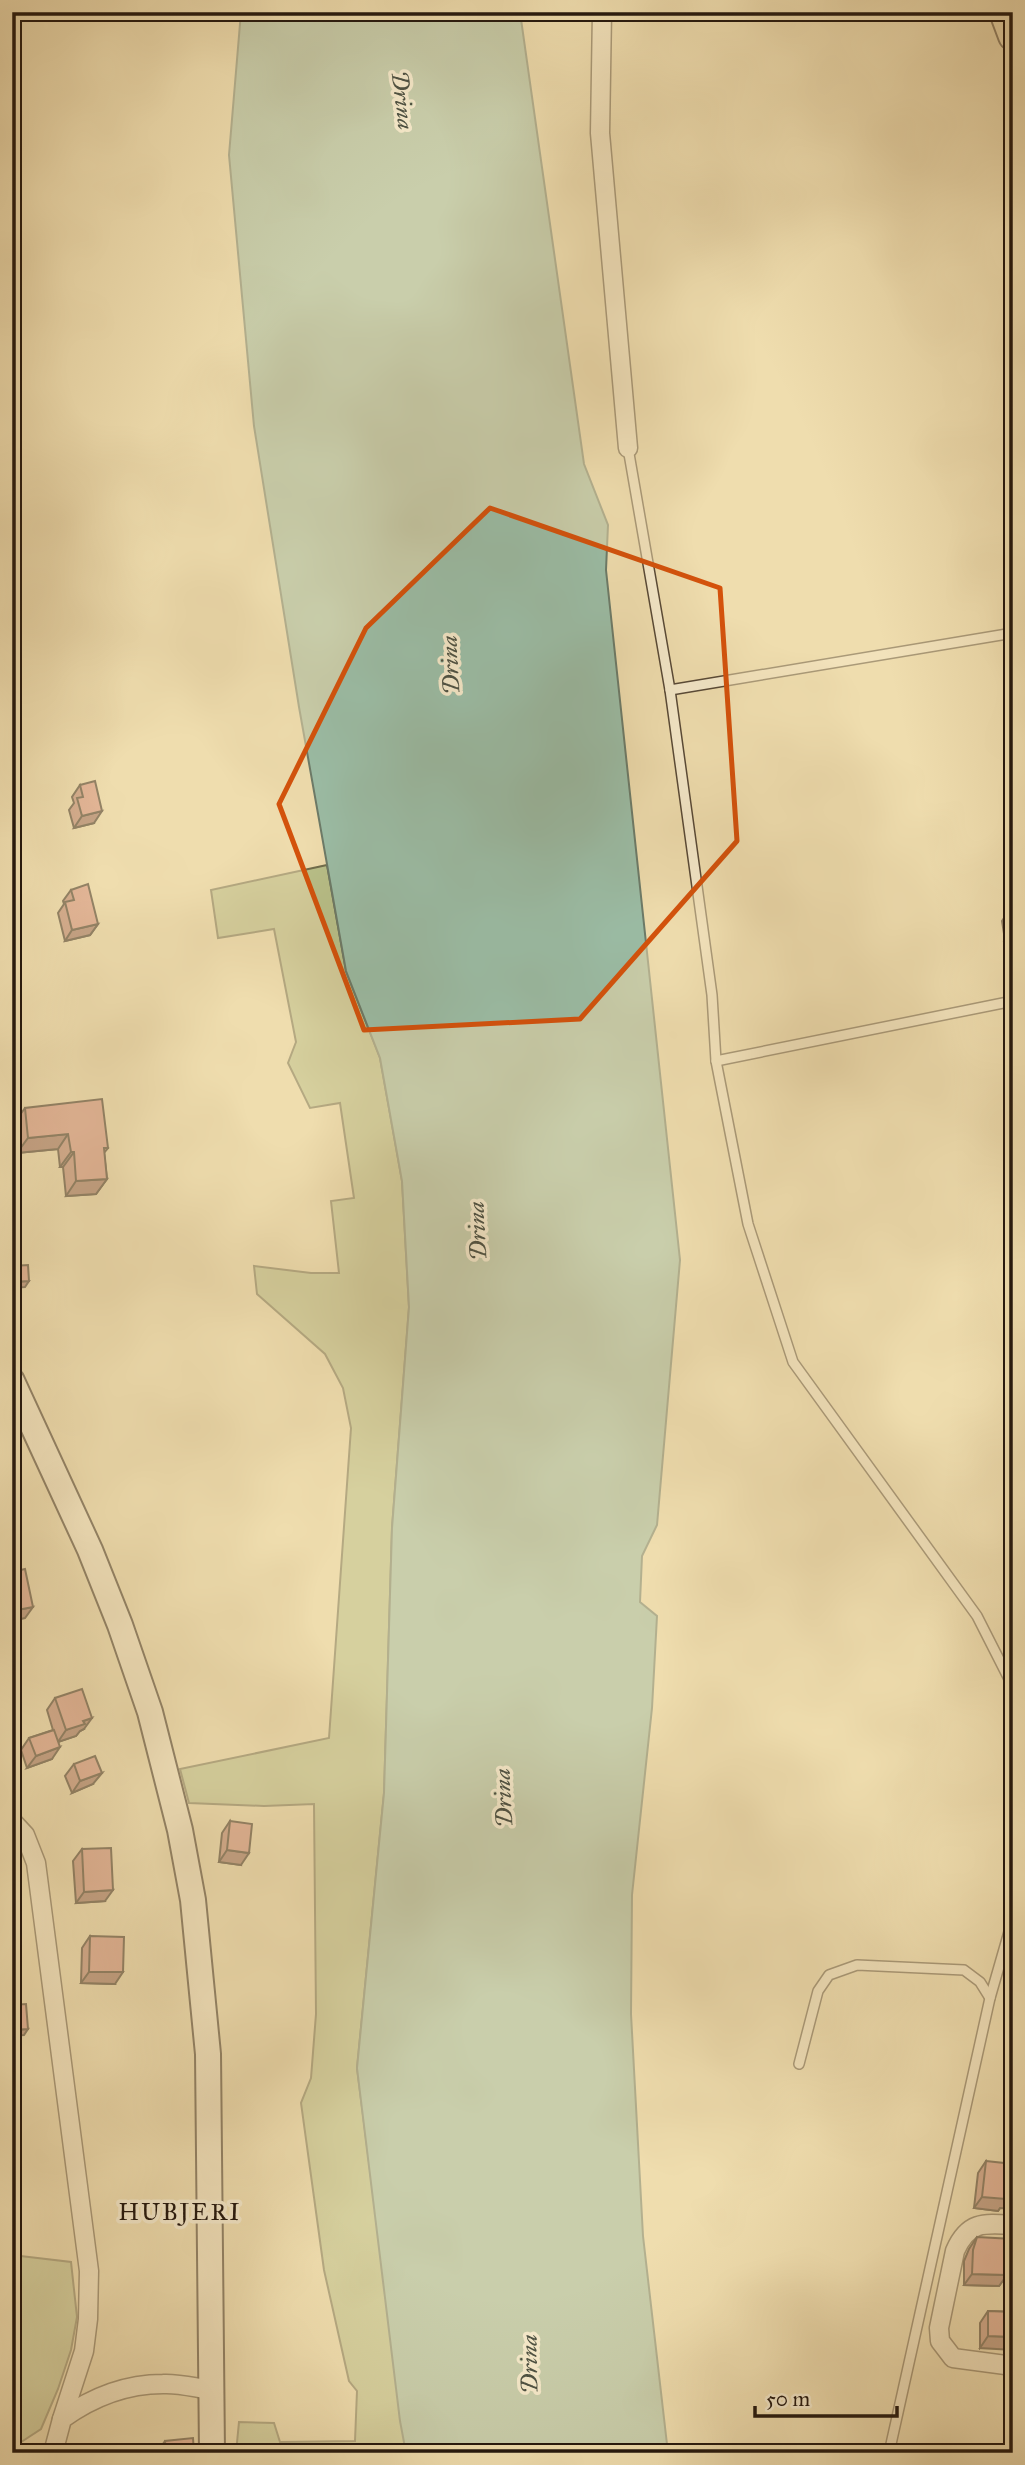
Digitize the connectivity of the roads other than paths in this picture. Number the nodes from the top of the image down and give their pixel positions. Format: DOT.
graph roads {
  1 [pos="602,12"];
  2 [pos="1004,12"];
  3 [pos="1013,36"];
  4 [pos="628,448"];
  5 [pos="1013,633"];
  6 [pos="670,690"];
  7 [pos="1013,1001"];
  8 [pos="716,1061"];
  9 [pos="12,1381"];
  10 [pos="1013,1705"];
  11 [pos="12,1821"];
  12 [pos="1013,1918"];
  13 [pos="990,1998"];
  14 [pos="799,2064"];
  15 [pos="1013,2225"];
  16 [pos="1013,2366"];
  17 [pos="212,2390"];
  18 [pos="62,2419"];
  19 [pos="53,2453"];
  20 [pos="212,2453"];
  21 [pos="888,2453"];
  1 -- 4 [label="street"];
  2 -- 3 [label="main road"];
  4 -- 6 [label="lane"];
  5 -- 6 [label="lane"];
  6 -- 8 [label="lane"];
  7 -- 8 [label="lane"];
  8 -- 10 [label="lane"];
  9 -- 17 [label="street"];
  11 -- 18 [label="street"];
  12 -- 13 [label="lane"];
  13 -- 14 [label="lane"];
  13 -- 21 [label="lane"];
  15 -- 16 [label="street"];
  17 -- 18 [label="street"];
  17 -- 20 [label="street"];
  18 -- 19 [label="street"];
}
